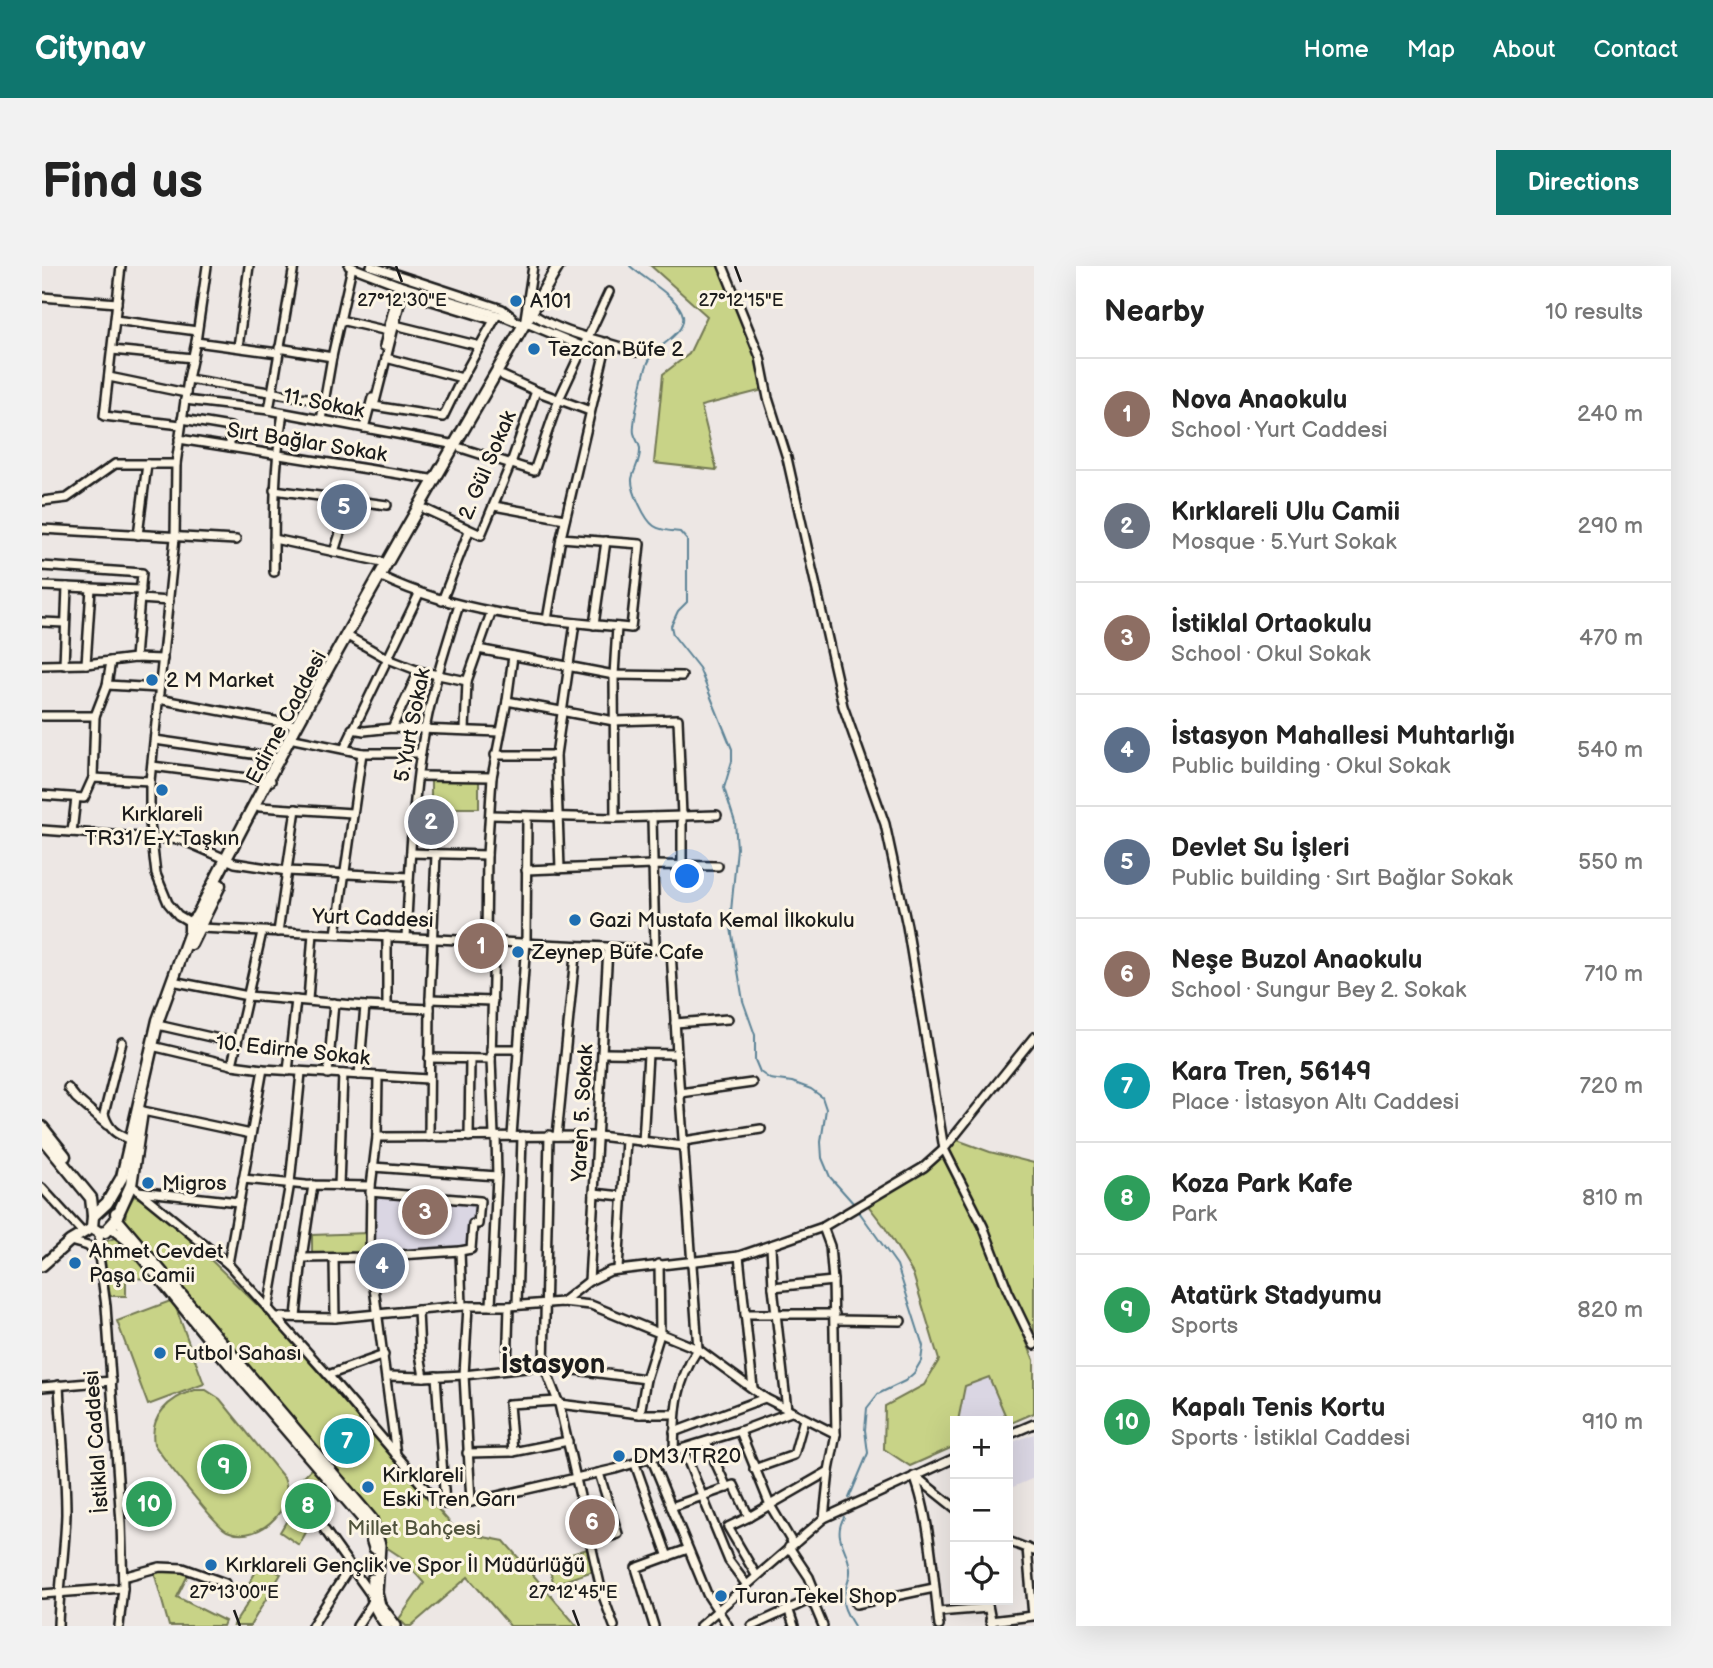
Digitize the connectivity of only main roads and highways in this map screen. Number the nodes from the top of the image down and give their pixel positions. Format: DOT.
graph roads {
  1 [pos="558,266"];
  2 [pos="565,266"];
  3 [pos="528,322"];
  4 [pos="458,447"];
  5 [pos="270,780"];
  6 [pos="229,860"];
  7 [pos="195,925"];
  8 [pos="42,1127"];
  9 [pos="42,1138"];
  10 [pos="107,1200"];
  11 [pos="93,1216"];
  12 [pos="115,1221"];
  13 [pos="90,1231"];
  14 [pos="42,1266"];
  15 [pos="374,1601"];
  16 [pos="387,1626"];
  17 [pos="397,1626"];
  1 -- 3 [label="highway, Edirne Caddesi"];
  2 -- 3 [label="highway, Edirne Caddesi"];
  3 -- 4 [label="highway, Edirne Caddesi"];
  3 -- 4 [label="highway, Edirne Caddesi"];
  4 -- 5 [label="highway, Edirne Caddesi"];
  4 -- 5 [label="highway, Edirne Caddesi"];
  5 -- 6 [label="highway, Edirne Caddesi"];
  5 -- 6 [label="highway, Edirne Caddesi"];
  6 -- 7 [label="highway, Edirne Caddesi"];
  7 -- 10 [label="highway, Edirne Caddesi"];
  7 -- 12 [label="highway, Edirne Caddesi"];
  8 -- 10 [label="highway"];
  9 -- 11 [label="highway"];
  10 -- 11 [label="highway"];
  10 -- 12 [label="highway"];
  11 -- 13 [label="highway"];
  12 -- 13 [label="highway"];
  12 -- 15 [label="main road"];
  12 -- 15 [label="main road"];
  13 -- 14 [label="main road"];
  15 -- 16 [label="main road"];
  15 -- 17 [label="main road"];
}
